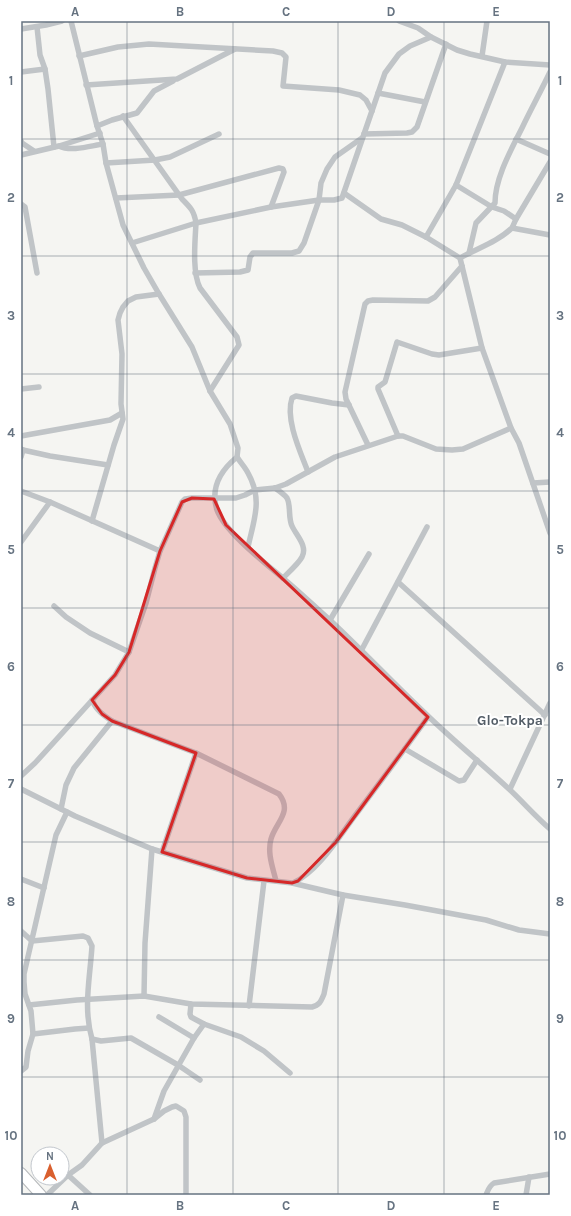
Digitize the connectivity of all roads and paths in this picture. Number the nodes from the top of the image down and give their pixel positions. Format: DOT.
graph roads {
  1 [pos="62,21"];
  2 [pos="71,21"];
  3 [pos="399,21"];
  4 [pos="487,21"];
  5 [pos="37,27"];
  6 [pos="21,29"];
  7 [pos="431,37"];
  8 [pos="446,44"];
  9 [pos="236,48"];
  10 [pos="79,56"];
  11 [pos="482,56"];
  12 [pos="506,62"];
  13 [pos="550,65"];
  14 [pos="45,70"];
  15 [pos="21,72"];
  16 [pos="550,72"];
  17 [pos="177,79"];
  18 [pos="86,85"];
  19 [pos="378,93"];
  20 [pos="425,102"];
  21 [pos="372,111"];
  22 [pos="123,116"];
  23 [pos="97,126"];
  24 [pos="100,133"];
  25 [pos="220,134"];
  26 [pos="363,136"];
  27 [pos="516,139"];
  28 [pos="21,141"];
  29 [pos="103,144"];
  30 [pos="56,146"];
  31 [pos="34,151"];
  32 [pos="550,154"];
  33 [pos="22,155"];
  34 [pos="155,160"];
  35 [pos="21,162"];
  36 [pos="550,162"];
  37 [pos="106,163"];
  38 [pos="456,185"];
  39 [pos="344,193"];
  40 [pos="179,194"];
  41 [pos="116,198"];
  42 [pos="319,200"];
  43 [pos="21,204"];
  44 [pos="271,207"];
  45 [pos="492,207"];
  46 [pos="516,219"];
  47 [pos="196,223"];
  48 [pos="512,228"];
  49 [pos="550,235"];
  50 [pos="426,237"];
  51 [pos="132,243"];
  52 [pos="469,253"];
  53 [pos="460,258"];
  54 [pos="462,266"];
  55 [pos="37,273"];
  56 [pos="195,273"];
  57 [pos="159,294"];
  58 [pos="482,348"];
  59 [pos="39,387"];
  60 [pos="21,389"];
  61 [pos="210,391"];
  62 [pos="349,405"];
  63 [pos="122,413"];
  64 [pos="110,420"];
  65 [pos="121,426"];
  66 [pos="510,428"];
  67 [pos="21,436"];
  68 [pos="398,436"];
  69 [pos="368,445"];
  70 [pos="22,449"];
  71 [pos="21,457"];
  72 [pos="237,457"];
  73 [pos="108,465"];
  74 [pos="308,472"];
  75 [pos="550,482"];
  76 [pos="533,483"];
  77 [pos="275,488"];
  78 [pos="255,490"];
  79 [pos="21,491"];
  80 [pos="214,498"];
  81 [pos="50,502"];
  82 [pos="92,520"];
  83 [pos="427,526"];
  84 [pos="550,533"];
  85 [pos="21,542"];
  86 [pos="248,547"];
  87 [pos="160,551"];
  88 [pos="369,554"];
  89 [pos="283,578"];
  90 [pos="398,582"];
  91 [pos="54,606"];
  92 [pos="330,620"];
  93 [pos="361,651"];
  94 [pos="129,652"];
  95 [pos="92,700"];
  96 [pos="550,703"];
  97 [pos="545,715"];
  98 [pos="428,717"];
  99 [pos="112,721"];
  100 [pos="405,749"];
  101 [pos="196,753"];
  102 [pos="477,760"];
  103 [pos="21,776"];
  104 [pos="21,789"];
  105 [pos="510,789"];
  106 [pos="61,809"];
  107 [pos="67,812"];
  108 [pos="550,829"];
  109 [pos="152,849"];
  110 [pos="162,852"];
  111 [pos="21,879"];
  112 [pos="264,881"];
  113 [pos="276,881"];
  114 [pos="292,883"];
  115 [pos="44,888"];
  116 [pos="343,895"];
  117 [pos="21,931"];
  118 [pos="550,934"];
  119 [pos="32,941"];
  120 [pos="144,996"];
  121 [pos="87,1000"];
  122 [pos="191,1004"];
  123 [pos="29,1005"];
  124 [pos="249,1006"];
  125 [pos="159,1017"];
  126 [pos="204,1024"];
  127 [pos="89,1028"];
  128 [pos="33,1034"];
  129 [pos="194,1038"];
  130 [pos="92,1039"];
  131 [pos="178,1065"];
  132 [pos="21,1071"];
  133 [pos="290,1073"];
  134 [pos="200,1080"];
  135 [pos="154,1119"];
  136 [pos="102,1143"];
  137 [pos="21,1173"];
  138 [pos="70,1174"];
  139 [pos="550,1174"];
  140 [pos="70,1177"];
  141 [pos="529,1178"];
  142 [pos="56,1186"];
  143 [pos="41,1195"];
  144 [pos="47,1195"];
  145 [pos="90,1195"];
  146 [pos="186,1195"];
  147 [pos="486,1195"];
  148 [pos="526,1195"];
  1 -- 5 [label="street"];
  2 -- 10 [label="street"];
  3 -- 7 [label="street"];
  4 -- 11 [label="street"];
  5 -- 6 [label="street"];
  5 -- 14 [label="street"];
  7 -- 8 [label="street"];
  7 -- 19 [label="street"];
  8 -- 11 [label="street"];
  8 -- 20 [label="street"];
  9 -- 10 [label="street"];
  9 -- 17 [label="street"];
  9 -- 21 [label="street"];
  10 -- 18 [label="street"];
  11 -- 12 [label="street"];
  12 -- 13 [label="street"];
  12 -- 38 [label="street"];
  14 -- 15 [label="street"];
  14 -- 30 [label="street"];
  16 -- 27 [label="street"];
  17 -- 18 [label="street"];
  17 -- 22 [label="street"];
  18 -- 23 [label="street"];
  19 -- 20 [label="street"];
  19 -- 21 [label="street"];
  20 -- 26 [label="street"];
  21 -- 26 [label="street"];
  22 -- 23 [label="street"];
  22 -- 34 [label="street"];
  23 -- 24 [label="street"];
  24 -- 29 [label="street"];
  24 -- 30 [label="street"];
  25 -- 34 [label="street"];
  26 -- 39 [label="street"];
  26 -- 42 [label="street"];
  27 -- 32 [label="street"];
  27 -- 45 [label="street"];
  28 -- 31 [label="street"];
  29 -- 30 [label="street"];
  29 -- 37 [label="street"];
  30 -- 31 [label="street"];
  31 -- 33 [label="street"];
  33 -- 35 [label="street"];
  34 -- 37 [label="street"];
  34 -- 40 [label="street"];
  36 -- 46 [label="street"];
  37 -- 41 [label="street"];
  38 -- 45 [label="street"];
  38 -- 50 [label="street"];
  39 -- 42 [label="street"];
  39 -- 50 [label="street"];
  40 -- 41 [label="street"];
  40 -- 44 [label="street"];
  40 -- 47 [label="street"];
  41 -- 51 [label="street"];
  42 -- 44 [label="street"];
  42 -- 56 [label="street"];
  43 -- 55 [label="street"];
  44 -- 47 [label="street"];
  45 -- 46 [label="street"];
  45 -- 52 [label="street"];
  46 -- 48 [label="street"];
  47 -- 51 [label="street"];
  47 -- 56 [label="street"];
  48 -- 49 [label="street"];
  48 -- 52 [label="street"];
  50 -- 53 [label="street"];
  51 -- 57 [label="street"];
  52 -- 53 [label="street"];
  53 -- 54 [label="street"];
  54 -- 58 [label="street"];
  54 -- 62 [label="street"];
  56 -- 61 [label="street"];
  57 -- 61 [label="street"];
  57 -- 63 [label="street"];
  58 -- 66 [label="street"];
  58 -- 68 [label="street"];
  59 -- 60 [label="street"];
  61 -- 72 [label="street"];
  62 -- 69 [label="street"];
  62 -- 74 [label="street"];
  63 -- 64 [label="street"];
  63 -- 65 [label="street"];
  64 -- 65 [label="street"];
  64 -- 67 [label="street"];
  65 -- 73 [label="street"];
  66 -- 68 [label="street"];
  66 -- 76 [label="street"];
  68 -- 69 [label="street"];
  69 -- 74 [label="street"];
  70 -- 71 [label="street"];
  70 -- 73 [label="street"];
  72 -- 78 [label="street"];
  72 -- 80 [label="street"];
  73 -- 82 [label="street"];
  74 -- 77 [label="street"];
  75 -- 76 [label="street"];
  76 -- 84 [label="street"];
  77 -- 78 [label="street"];
  77 -- 89 [label="street"];
  78 -- 80 [label="street"];
  78 -- 86 [label="street"];
  79 -- 81 [label="street"];
  80 -- 86 [label="street"];
  80 -- 87 [label="street"];
  81 -- 82 [label="street"];
  81 -- 85 [label="street"];
  82 -- 87 [label="street"];
  83 -- 90 [label="street"];
  86 -- 89 [label="street"];
  87 -- 94 [label="street"];
  88 -- 92 [label="street"];
  89 -- 92 [label="street"];
  90 -- 93 [label="street"];
  90 -- 97 [label="street"];
  91 -- 94 [label="street"];
  92 -- 93 [label="street"];
  93 -- 98 [label="street"];
  94 -- 95 [label="street"];
  95 -- 99 [label="street"];
  95 -- 103 [label="street"];
  96 -- 97 [label="street"];
  97 -- 105 [label="street"];
  98 -- 100 [label="street"];
  98 -- 102 [label="street"];
  99 -- 101 [label="street"];
  99 -- 106 [label="street"];
  100 -- 102 [label="street"];
  100 -- 114 [label="street"];
  101 -- 110 [label="street"];
  101 -- 113 [label="street"];
  102 -- 105 [label="street"];
  104 -- 106 [label="street"];
  105 -- 108 [label="street"];
  106 -- 107 [label="street"];
  107 -- 109 [label="street"];
  107 -- 115 [label="street"];
  109 -- 110 [label="street"];
  109 -- 120 [label="street"];
  110 -- 112 [label="street"];
  111 -- 115 [label="street"];
  112 -- 113 [label="street"];
  112 -- 124 [label="street"];
  113 -- 114 [label="street"];
  114 -- 116 [label="street"];
  115 -- 119 [label="street"];
  116 -- 118 [label="street"];
  116 -- 124 [label="street"];
  117 -- 119 [label="street"];
  119 -- 121 [label="street"];
  119 -- 123 [label="street"];
  120 -- 121 [label="street"];
  120 -- 122 [label="street"];
  121 -- 123 [label="street"];
  121 -- 127 [label="street"];
  122 -- 124 [label="street"];
  122 -- 126 [label="street"];
  123 -- 128 [label="street"];
  125 -- 129 [label="street"];
  126 -- 129 [label="street"];
  126 -- 133 [label="street"];
  127 -- 128 [label="street"];
  127 -- 130 [label="street"];
  128 -- 132 [label="street"];
  129 -- 131 [label="street"];
  130 -- 131 [label="street"];
  130 -- 136 [label="street"];
  131 -- 134 [label="street"];
  131 -- 135 [label="street"];
  135 -- 136 [label="street"];
  135 -- 146 [label="street"];
  136 -- 138 [label="street"];
  137 -- 143 [label="highway"];
  139 -- 141 [label="street"];
  140 -- 145 [label="street"];
  141 -- 147 [label="street"];
  141 -- 148 [label="street"];
  142 -- 144 [label="street"];
}
